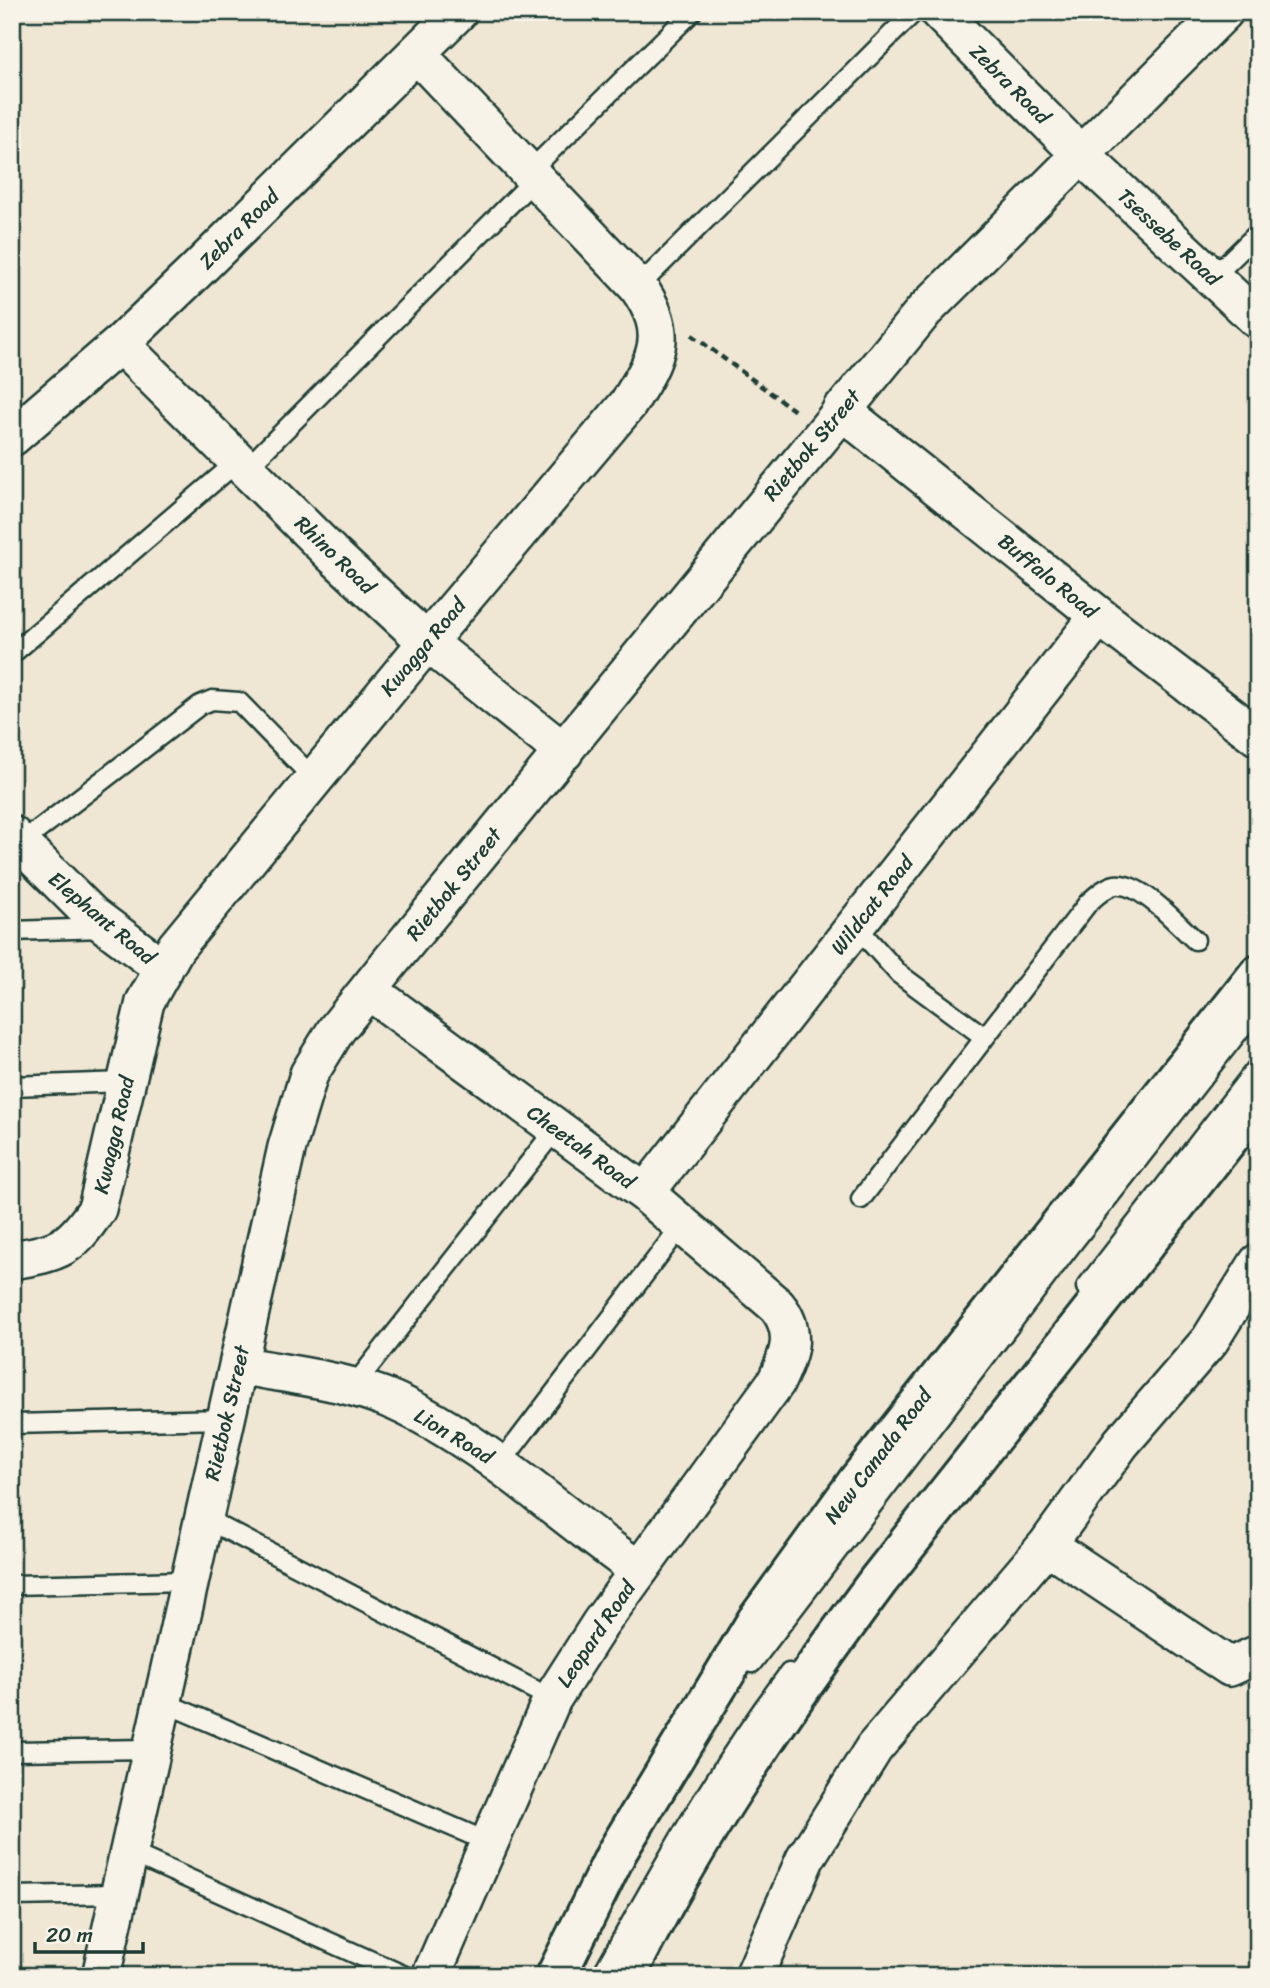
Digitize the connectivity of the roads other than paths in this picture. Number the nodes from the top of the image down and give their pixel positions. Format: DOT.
graph roads {
  1 [pos="458,12"];
  2 [pos="692,12"];
  3 [pos="914,12"];
  4 [pos="939,12"];
  5 [pos="1224,12"];
  6 [pos="417,54"];
  7 [pos="1081,155"];
  8 [pos="532,176"];
  9 [pos="1258,233"];
  10 [pos="1212,278"];
  11 [pos="638,287"];
  12 [pos="1258,320"];
  13 [pos="120,344"];
  14 [pos="831,421"];
  15 [pos="12,437"];
  16 [pos="242,465"];
  17 [pos="1099,616"];
  18 [pos="427,642"];
  19 [pos="12,654"];
  20 [pos="1258,737"];
  21 [pos="564,752"];
  22 [pos="314,779"];
  23 [pos="16,840"];
  24 [pos="855,925"];
  25 [pos="109,928"];
  26 [pos="12,931"];
  27 [pos="1195,940"];
  28 [pos="164,969"];
  29 [pos="1258,975"];
  30 [pos="368,990"];
  31 [pos="1258,1007"];
  32 [pos="983,1037"];
  33 [pos="1258,1066"];
  34 [pos="125,1082"];
  35 [pos="12,1086"];
  36 [pos="1258,1101"];
  37 [pos="555,1130"];
  38 [pos="645,1193"];
  39 [pos="861,1199"];
  40 [pos="682,1225"];
  41 [pos="12,1260"];
  42 [pos="1258,1263"];
  43 [pos="1079,1297"];
  44 [pos="784,1315"];
  45 [pos="1036,1352"];
  46 [pos="239,1365"];
  47 [pos="353,1387"];
  48 [pos="225,1419"];
  49 [pos="12,1424"];
  50 [pos="500,1464"];
  51 [pos="204,1518"];
  52 [pos="1047,1545"];
  53 [pos="639,1570"];
  54 [pos="188,1581"];
  55 [pos="12,1585"];
  56 [pos="1258,1654"];
  57 [pos="552,1699"];
  58 [pos="163,1702"];
  59 [pos="151,1749"];
  60 [pos="12,1751"];
  61 [pos="488,1842"];
  62 [pos="128,1852"];
  63 [pos="118,1894"];
  64 [pos="12,1896"];
  65 [pos="101,1976"];
  66 [pos="405,1976"];
  67 [pos="431,1976"];
  68 [pos="556,1976"];
  69 [pos="573,1976"];
  70 [pos="601,1976"];
  71 [pos="626,1976"];
  72 [pos="754,1976"];
  1 -- 6 [label="street, Zebra Road"];
  2 -- 8 [label="lane"];
  3 -- 11 [label="lane"];
  4 -- 7 [label="street, Zebra Road"];
  5 -- 7 [label="street, Rietbok Street"];
  6 -- 8 [label="street"];
  6 -- 13 [label="street, Zebra Road"];
  7 -- 10 [label="street, Tsessebe Road"];
  7 -- 14 [label="street, Rietbok Street"];
  8 -- 11 [label="street"];
  8 -- 16 [label="lane"];
  9 -- 10 [label="lane"];
  10 -- 12 [label="street, Tsessebe Road"];
  11 -- 18 [label="street, Kwagga Road"];
  13 -- 15 [label="street, Zebra Road"];
  13 -- 16 [label="street, Rhino Road"];
  14 -- 17 [label="street, Buffalo Road"];
  14 -- 21 [label="street, Rietbok Street"];
  16 -- 18 [label="street, Rhino Road"];
  16 -- 19 [label="lane"];
  17 -- 20 [label="street, Buffalo Road"];
  17 -- 24 [label="street, Wildcat Road"];
  18 -- 21 [label="street, Rhino Road"];
  18 -- 22 [label="street, Kwagga Road"];
  21 -- 30 [label="street, Rietbok Street"];
  22 -- 23 [label="lane"];
  22 -- 28 [label="street, Kwagga Road"];
  23 -- 25 [label="street, Elephant Road"];
  24 -- 32 [label="lane"];
  24 -- 38 [label="street, Wildcat Road"];
  25 -- 26 [label="lane"];
  25 -- 28 [label="street, Elephant Road"];
  27 -- 32 [label="lane"];
  28 -- 34 [label="street, Kwagga Road"];
  29 -- 68 [label="main road, New Canada Road"];
  30 -- 37 [label="street, Cheetah Road"];
  30 -- 46 [label="street, Rietbok Street"];
  31 -- 69 [label="lane, New Canada Road"];
  32 -- 39 [label="lane"];
  33 -- 43 [label="lane"];
  34 -- 35 [label="lane"];
  34 -- 41 [label="street, Kwagga Road"];
  36 -- 71 [label="main road"];
  37 -- 38 [label="street, Cheetah Road"];
  37 -- 47 [label="lane"];
  38 -- 40 [label="street, Cheetah Road"];
  40 -- 44 [label="street, Cheetah Road"];
  40 -- 50 [label="lane"];
  42 -- 52 [label="street"];
  44 -- 53 [label="street, Leopard Road"];
  45 -- 70 [label="lane"];
  46 -- 47 [label="street, Lion Road"];
  46 -- 48 [label="street, Rietbok Street"];
  47 -- 50 [label="street, Lion Road"];
  48 -- 49 [label="lane"];
  48 -- 51 [label="street, Rietbok Street"];
  50 -- 53 [label="street, Lion Road"];
  51 -- 54 [label="street, Rietbok Street"];
  51 -- 57 [label="lane"];
  52 -- 56 [label="street"];
  52 -- 72 [label="street"];
  53 -- 57 [label="street, Leopard Road"];
  54 -- 55 [label="lane"];
  54 -- 58 [label="street, Rietbok Street"];
  57 -- 61 [label="street, Leopard Road"];
  58 -- 59 [label="street, Rietbok Street"];
  58 -- 61 [label="lane"];
  59 -- 60 [label="lane"];
  59 -- 62 [label="street, Rietbok Street"];
  61 -- 67 [label="street, Leopard Road"];
  62 -- 63 [label="street, Rietbok Street"];
  62 -- 66 [label="lane"];
  63 -- 64 [label="lane"];
  63 -- 65 [label="street, Rietbok Street"];
}
